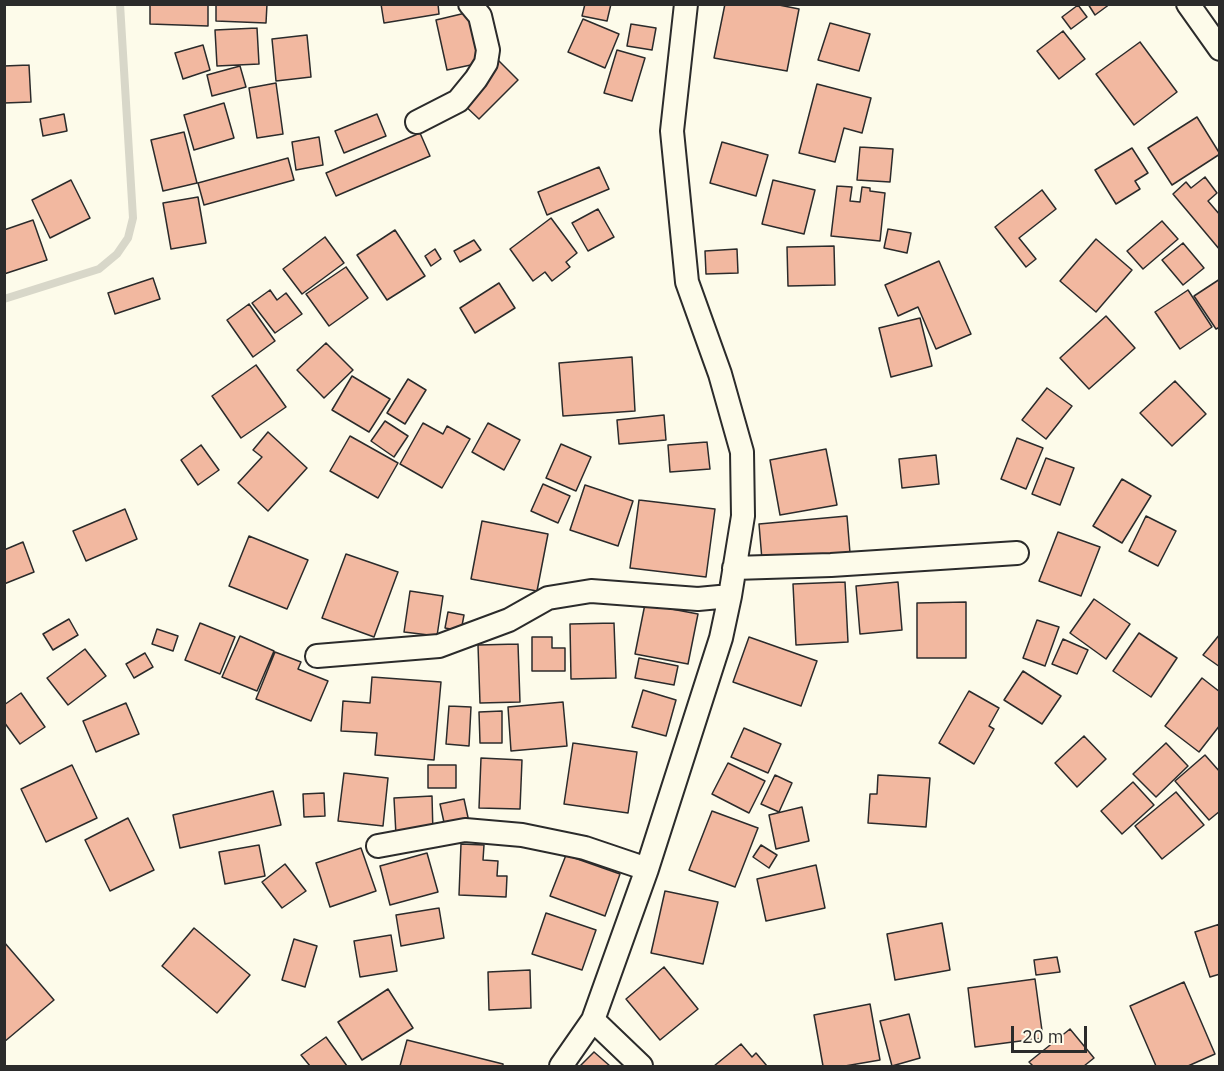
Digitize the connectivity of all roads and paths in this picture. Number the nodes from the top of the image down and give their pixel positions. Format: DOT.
graph roads {
  1 [pos="470,4"];
  2 [pos="686,4"];
  3 [pos="1188,4"];
  4 [pos="1220,49"];
  5 [pos="417,122"];
  6 [pos="1017,553"];
  7 [pos="734,568"];
  8 [pos="730,596"];
  9 [pos="317,656"];
  10 [pos="378,846"];
  11 [pos="646,869"];
  12 [pos="593,1020"];
  13 [pos="561,1066"];
  14 [pos="640,1066"];
  1 -- 5 [label="street"];
  2 -- 7 [label="street"];
  3 -- 4 [label="street"];
  6 -- 7 [label="street"];
  7 -- 8 [label="street"];
  8 -- 9 [label="street"];
  8 -- 11 [label="street"];
  10 -- 11 [label="street"];
  11 -- 12 [label="street"];
  12 -- 13 [label="street"];
  12 -- 14 [label="street"];
}
